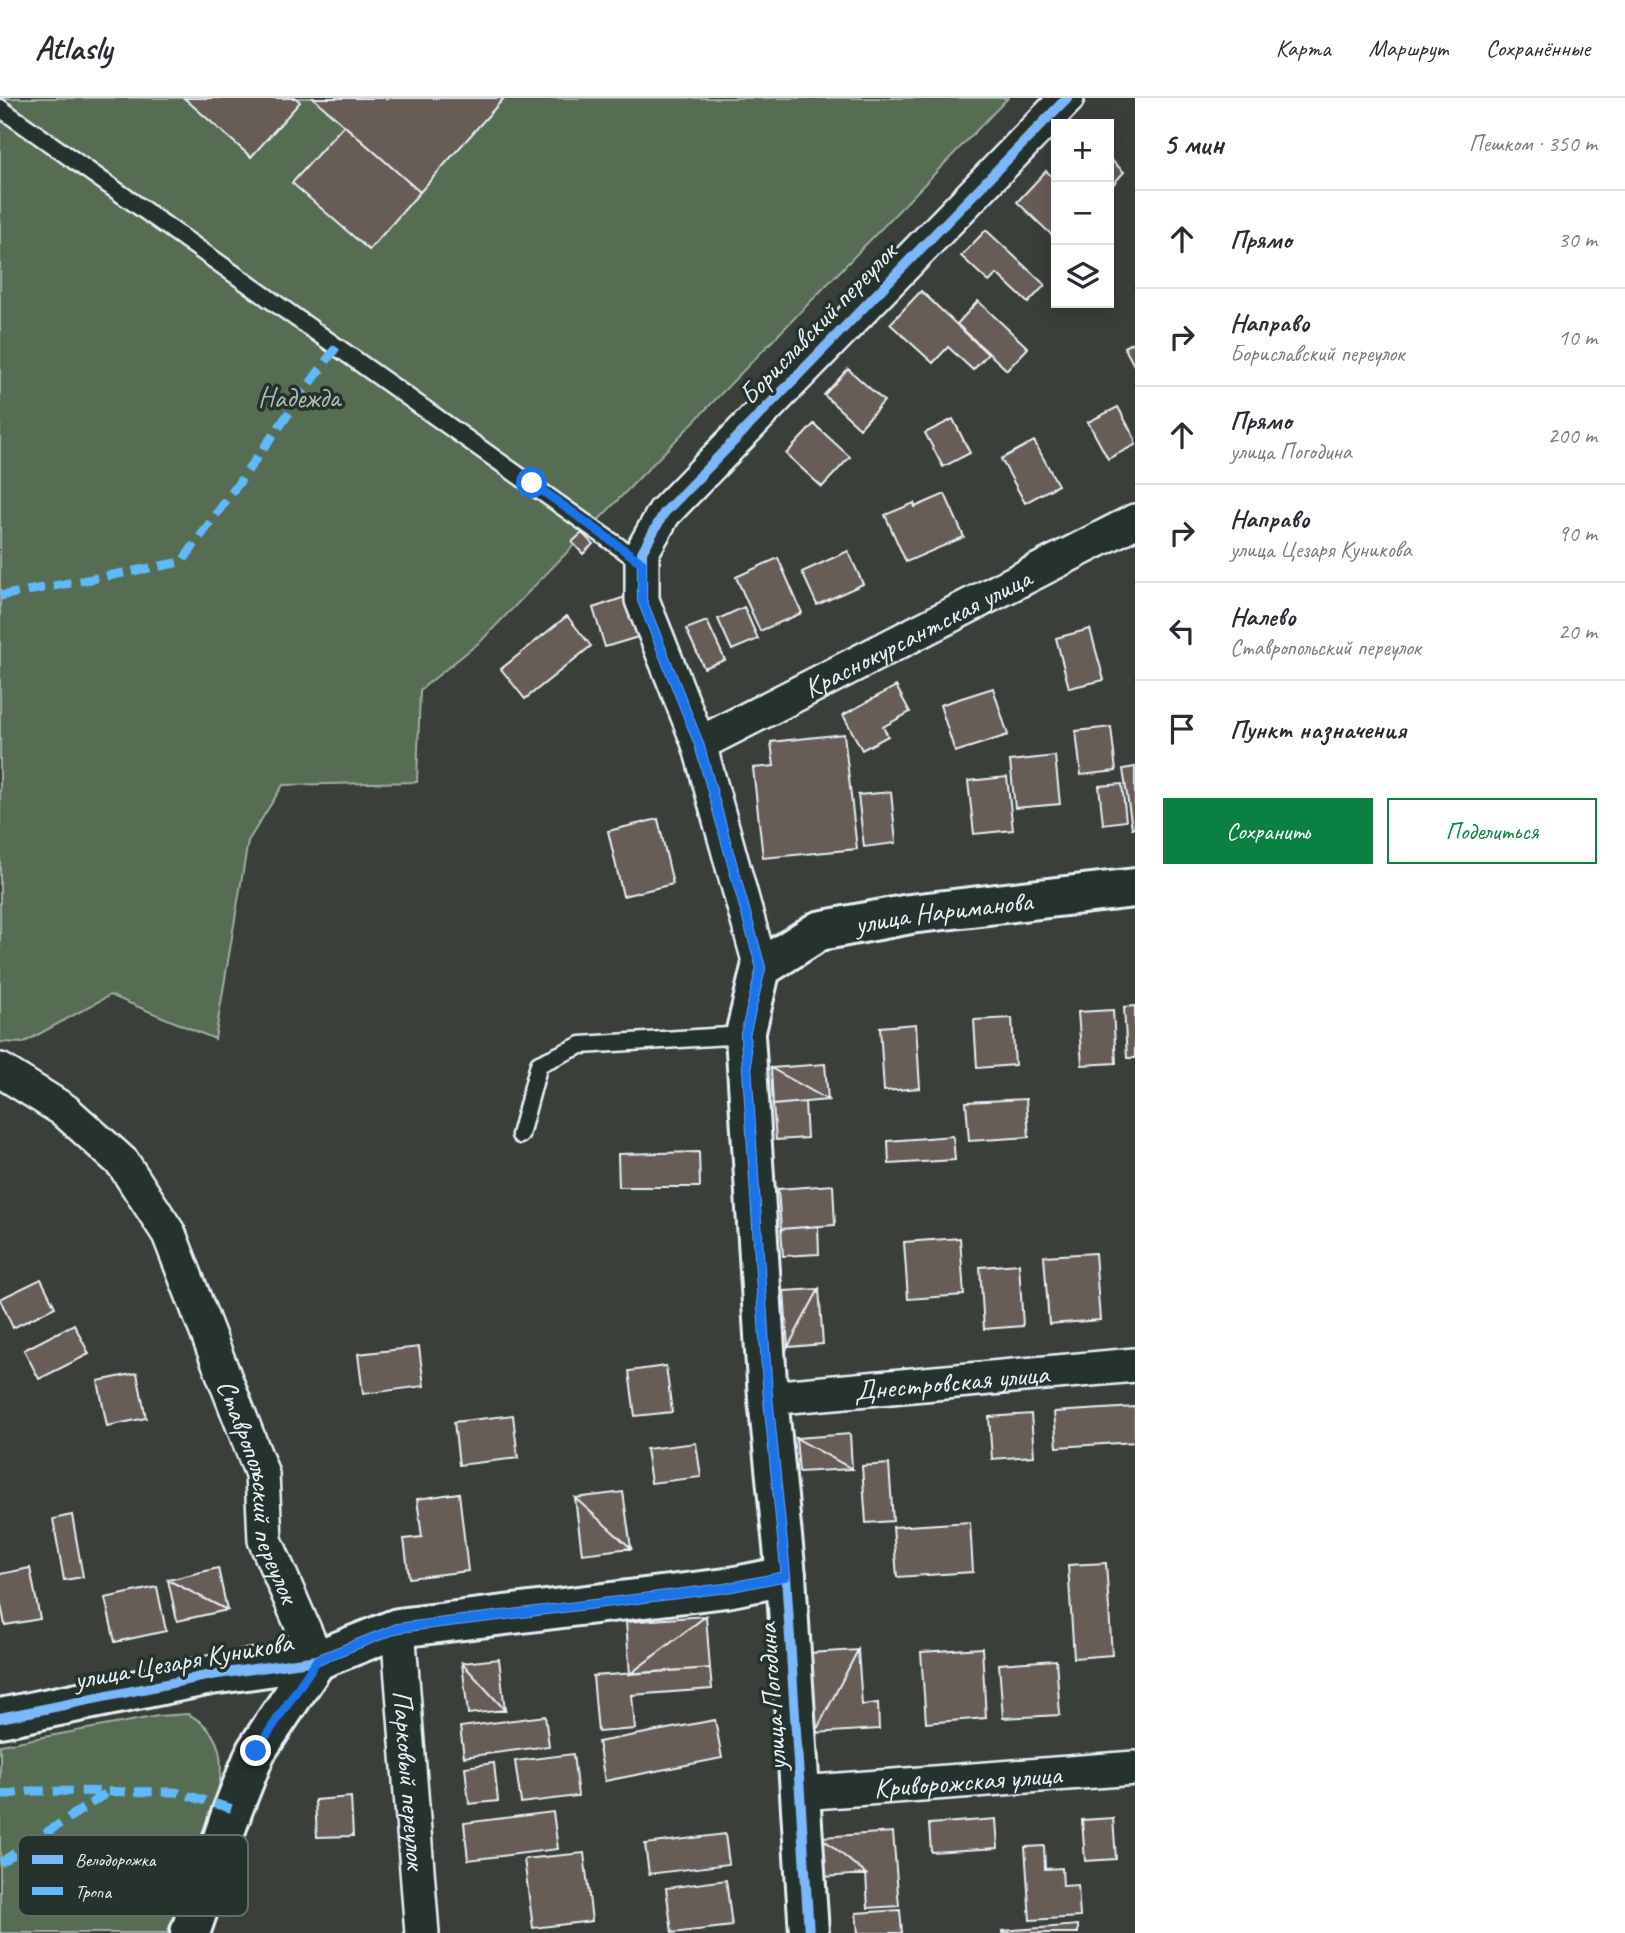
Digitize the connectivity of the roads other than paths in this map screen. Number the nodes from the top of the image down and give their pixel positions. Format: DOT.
graph roads {
  1 [pos="1067,98"];
  2 [pos="0,108"];
  3 [pos="1135,521"];
  4 [pos="642,563"];
  5 [pos="642,600"];
  6 [pos="699,744"];
  7 [pos="1135,888"];
  8 [pos="761,968"];
  9 [pos="745,1035"];
  10 [pos="0,1070"];
  11 [pos="520,1135"];
  12 [pos="1135,1365"];
  13 [pos="768,1398"];
  14 [pos="786,1576"];
  15 [pos="398,1628"];
  16 [pos="317,1660"];
  17 [pos="0,1718"];
  18 [pos="1135,1768"];
  19 [pos="800,1794"];
  20 [pos="224,1835"];
  21 [pos="196,1916"];
  22 [pos="190,1933"];
  23 [pos="422,1933"];
  24 [pos="809,1933"];
  1 -- 4 [label="street, Бориславский переулок"];
  2 -- 4 [label="lane"];
  3 -- 6 [label="street, Краснокурсантская улица"];
  4 -- 5 [label="street, Бориславский переулок"];
  5 -- 6 [label="street, улица Погодина"];
  6 -- 8 [label="street, улица Погодина"];
  7 -- 8 [label="street, улица Нариманова"];
  8 -- 9 [label="street, улица Погодина"];
  9 -- 11 [label="lane"];
  9 -- 13 [label="street, улица Погодина"];
  10 -- 16 [label="street, Ставропольский переулок"];
  12 -- 13 [label="street, Днестровская улица"];
  13 -- 14 [label="street, улица Погодина"];
  14 -- 15 [label="street, улица Цезаря Куникова"];
  14 -- 19 [label="street, улица Погодина"];
  15 -- 16 [label="street, улица Цезаря Куникова"];
  15 -- 23 [label="street, Парковый переулок"];
  16 -- 17 [label="street, улица Цезаря Куникова"];
  16 -- 20 [label="street"];
  18 -- 19 [label="street, Криворожская улица"];
  19 -- 24 [label="street, улица Погодина"];
  21 -- 22 [label="street"];
}
